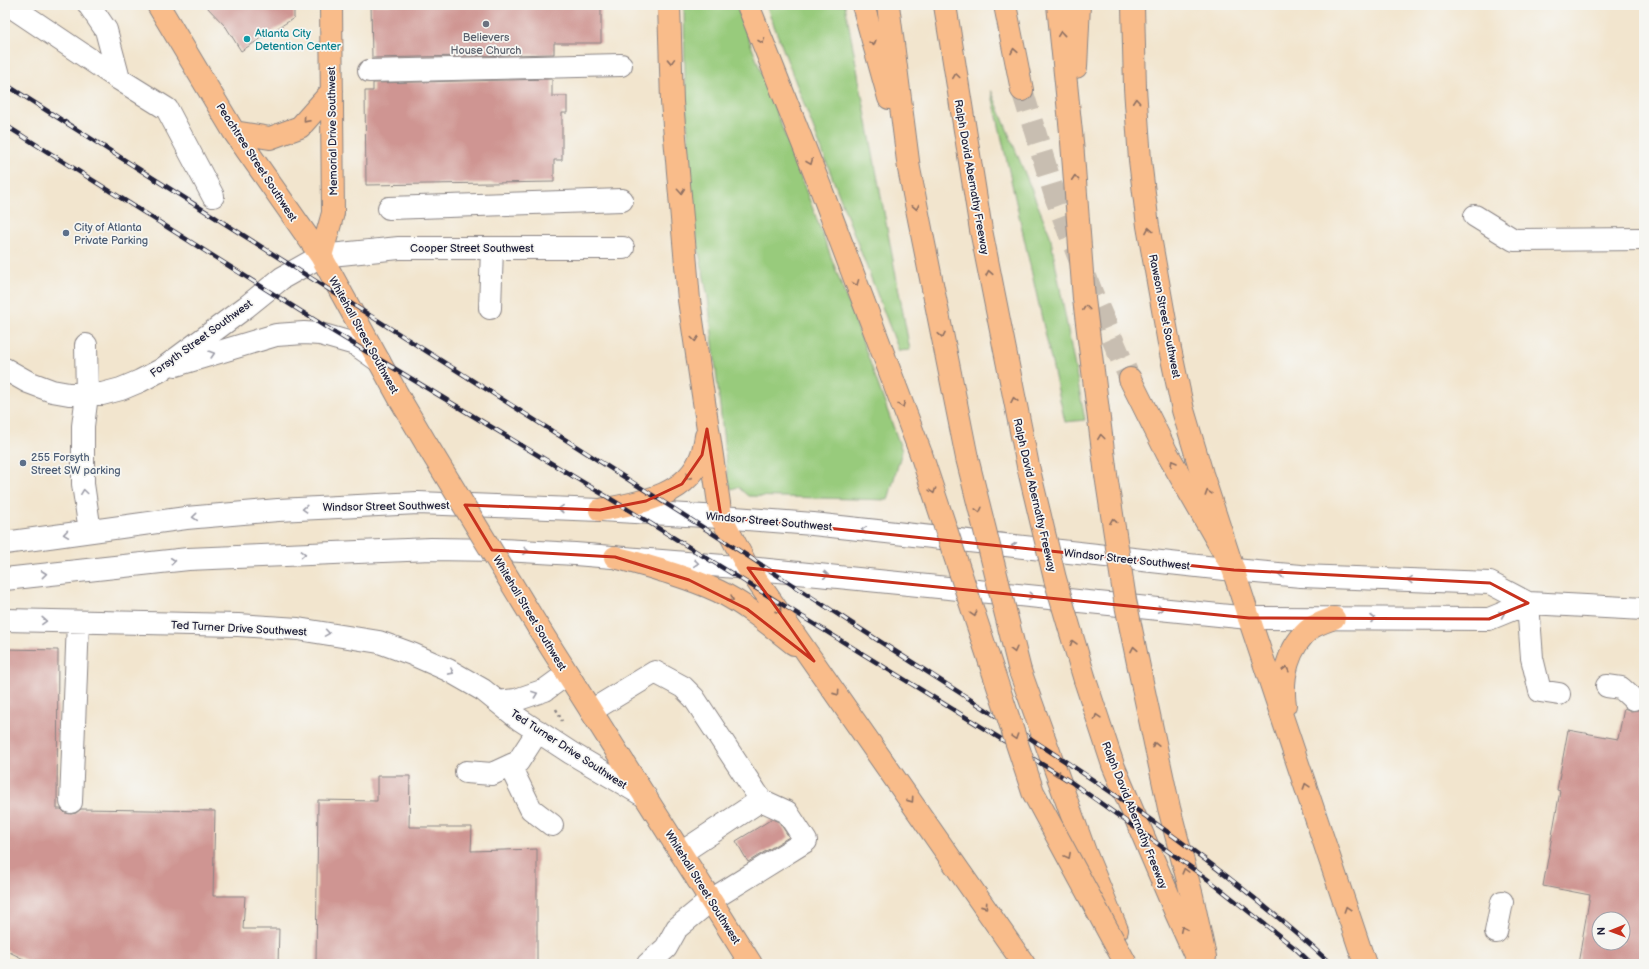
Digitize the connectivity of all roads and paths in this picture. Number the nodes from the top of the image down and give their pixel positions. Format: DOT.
graph roads {
  1 [pos="9,5"];
  2 [pos="89,5"];
  3 [pos="158,5"];
  4 [pos="330,5"];
  5 [pos="748,5"];
  6 [pos="863,5"];
  7 [pos="888,5"];
  8 [pos="945,5"];
  9 [pos="1005,5"];
  10 [pos="1058,5"];
  11 [pos="1079,5"];
  12 [pos="1133,5"];
  13 [pos="669,14"];
  14 [pos="621,65"];
  15 [pos="369,71"];
  16 [pos="119,79"];
  17 [pos="332,90"];
  18 [pos="1022,90"];
  19 [pos="234,132"];
  20 [pos="1072,142"];
  21 [pos="909,169"];
  22 [pos="213,196"];
  23 [pos="622,200"];
  24 [pos="389,208"];
  25 [pos="1475,216"];
  26 [pos="1644,240"];
  27 [pos="492,248"];
  28 [pos="623,248"];
  29 [pos="321,256"];
  30 [pos="490,308"];
  31 [pos="86,345"];
  32 [pos="379,361"];
  33 [pos="5,369"];
  34 [pos="162,370"];
  35 [pos="1130,379"];
  36 [pos="87,395"];
  37 [pos="707,429"];
  38 [pos="600,510"];
  39 [pos="721,517"];
  40 [pos="90,531"];
  41 [pos="5,543"];
  42 [pos="615,557"];
  43 [pos="748,568"];
  44 [pos="1234,570"];
  45 [pos="5,579"];
  46 [pos="1528,603"];
  47 [pos="1644,609"];
  48 [pos="1249,618"];
  49 [pos="1334,618"];
  50 [pos="5,620"];
  51 [pos="78,622"];
  52 [pos="814,661"];
  53 [pos="568,674"];
  54 [pos="1607,686"];
  55 [pos="1559,694"];
  56 [pos="1633,699"];
  57 [pos="498,702"];
  58 [pos="554,703"];
  59 [pos="591,711"];
  60 [pos="563,722"];
  61 [pos="538,731"];
  62 [pos="1289,736"];
  63 [pos="510,766"];
  64 [pos="466,772"];
  65 [pos="646,797"];
  66 [pos="761,800"];
  67 [pos="71,802"];
  68 [pos="552,825"];
  69 [pos="681,853"];
  70 [pos="711,900"];
  71 [pos="1502,902"];
  72 [pos="1496,932"];
  73 [pos="648,964"];
  74 [pos="751,964"];
  75 [pos="1024,964"];
  76 [pos="1126,964"];
  77 [pos="1130,964"];
  78 [pos="1199,964"];
  79 [pos="1207,964"];
  80 [pos="1365,964"];
  1 -- 16 [label="street"];
  2 -- 16 [label="street"];
  3 -- 19 [label="main road, Peachtree Street Southwest"];
  4 -- 17 [label="main road, Memorial Drive Southwest"];
  5 -- 76 [label="main road, one-way, bridge"];
  6 -- 21 [label="main road, one-way"];
  7 -- 21 [label="main road"];
  78 -- 8 [label="main road, Ralph David Abernathy Freeway, one-way, bridge"];
  18 -- 9 [label="main road, one-way"];
  20 -- 10 [label="main road, one-way"];
  11 -- 20 [label="main road"];
  44 -- 12 [label="main road, Rawson Street Southwest, one-way"];
  13 -- 37 [label="main road, one-way"];
  14 -- 15 [label="street"];
  16 -- 22 [label="street"];
  17 -- 19 [label="main road, one-way"];
  17 -- 29 [label="main road, Memorial Drive Southwest"];
  19 -- 29 [label="main road, Peachtree Street Southwest"];
  79 -- 20 [label="main road, one-way, bridge"];
  21 -- 77 [label="main road, one-way, bridge"];
  23 -- 24 [label="street"];
  25 -- 26 [label="street"];
  27 -- 28 [label="street, Cooper Street Southwest"];
  27 -- 29 [label="street, Cooper Street Southwest"];
  27 -- 30 [label="street"];
  29 -- 32 [label="main road, Whitehall Street Southwest"];
  29 -- 34 [label="street, Forsyth Street Southwest"];
  31 -- 36 [label="street"];
  34 -- 32 [label="street, one-way"];
  32 -- 53 [label="main road, Whitehall Street Southwest, bridge"];
  33 -- 36 [label="street, Forsyth Street Southwest"];
  34 -- 36 [label="street, Forsyth Street Southwest"];
  44 -- 35 [label="main road, one-way"];
  40 -- 36 [label="street, one-way"];
  37 -- 38 [label="main road, one-way"];
  37 -- 39 [label="main road"];
  38 -- 39 [label="street, Windsor Street Southwest"];
  38 -- 40 [label="street, Windsor Street Southwest, one-way"];
  39 -- 43 [label="main road"];
  44 -- 39 [label="street, Windsor Street Southwest, one-way"];
  40 -- 41 [label="street, Windsor Street Southwest, one-way"];
  42 -- 43 [label="street, Windsor Street Southwest, one-way"];
  45 -- 42 [label="street, Windsor Street Southwest, one-way"];
  42 -- 52 [label="main road, one-way"];
  43 -- 48 [label="street, Windsor Street Southwest, one-way"];
  43 -- 52 [label="main road, one-way"];
  46 -- 44 [label="street, Windsor Street Southwest, one-way"];
  44 -- 48 [label="main road, Rawson Street Southwest"];
  46 -- 47 [label="street, Windsor Street Southwest"];
  49 -- 46 [label="street, Windsor Street Southwest, one-way"];
  46 -- 55 [label="street"];
  48 -- 49 [label="street, Windsor Street Southwest"];
  48 -- 62 [label="main road, Rawson Street Southwest"];
  62 -- 49 [label="main road, one-way"];
  50 -- 51 [label="street, Ted Turner Drive Southwest, one-way"];
  51 -- 57 [label="street, Ted Turner Drive Southwest, one-way"];
  51 -- 67 [label="street"];
  52 -- 75 [label="main road, one-way"];
  57 -- 53 [label="street, one-way"];
  53 -- 59 [label="main road, Whitehall Street Southwest"];
  54 -- 56 [label="street"];
  57 -- 61 [label="street, Ted Turner Drive Southwest"];
  58 -- 60 [label="path"];
  59 -- 65 [label="main road, Whitehall Street Southwest"];
  59 -- 66 [label="street"];
  61 -- 63 [label="street"];
  61 -- 65 [label="street, Ted Turner Drive Southwest"];
  80 -- 62 [label="main road, one-way"];
  63 -- 64 [label="street"];
  63 -- 68 [label="street"];
  65 -- 69 [label="main road, Whitehall Street Southwest"];
  66 -- 69 [label="street"];
  66 -- 70 [label="street"];
  69 -- 70 [label="main road, Whitehall Street Southwest"];
  70 -- 73 [label="street"];
  70 -- 74 [label="main road, Whitehall Street Southwest"];
  71 -- 72 [label="street"];
}
